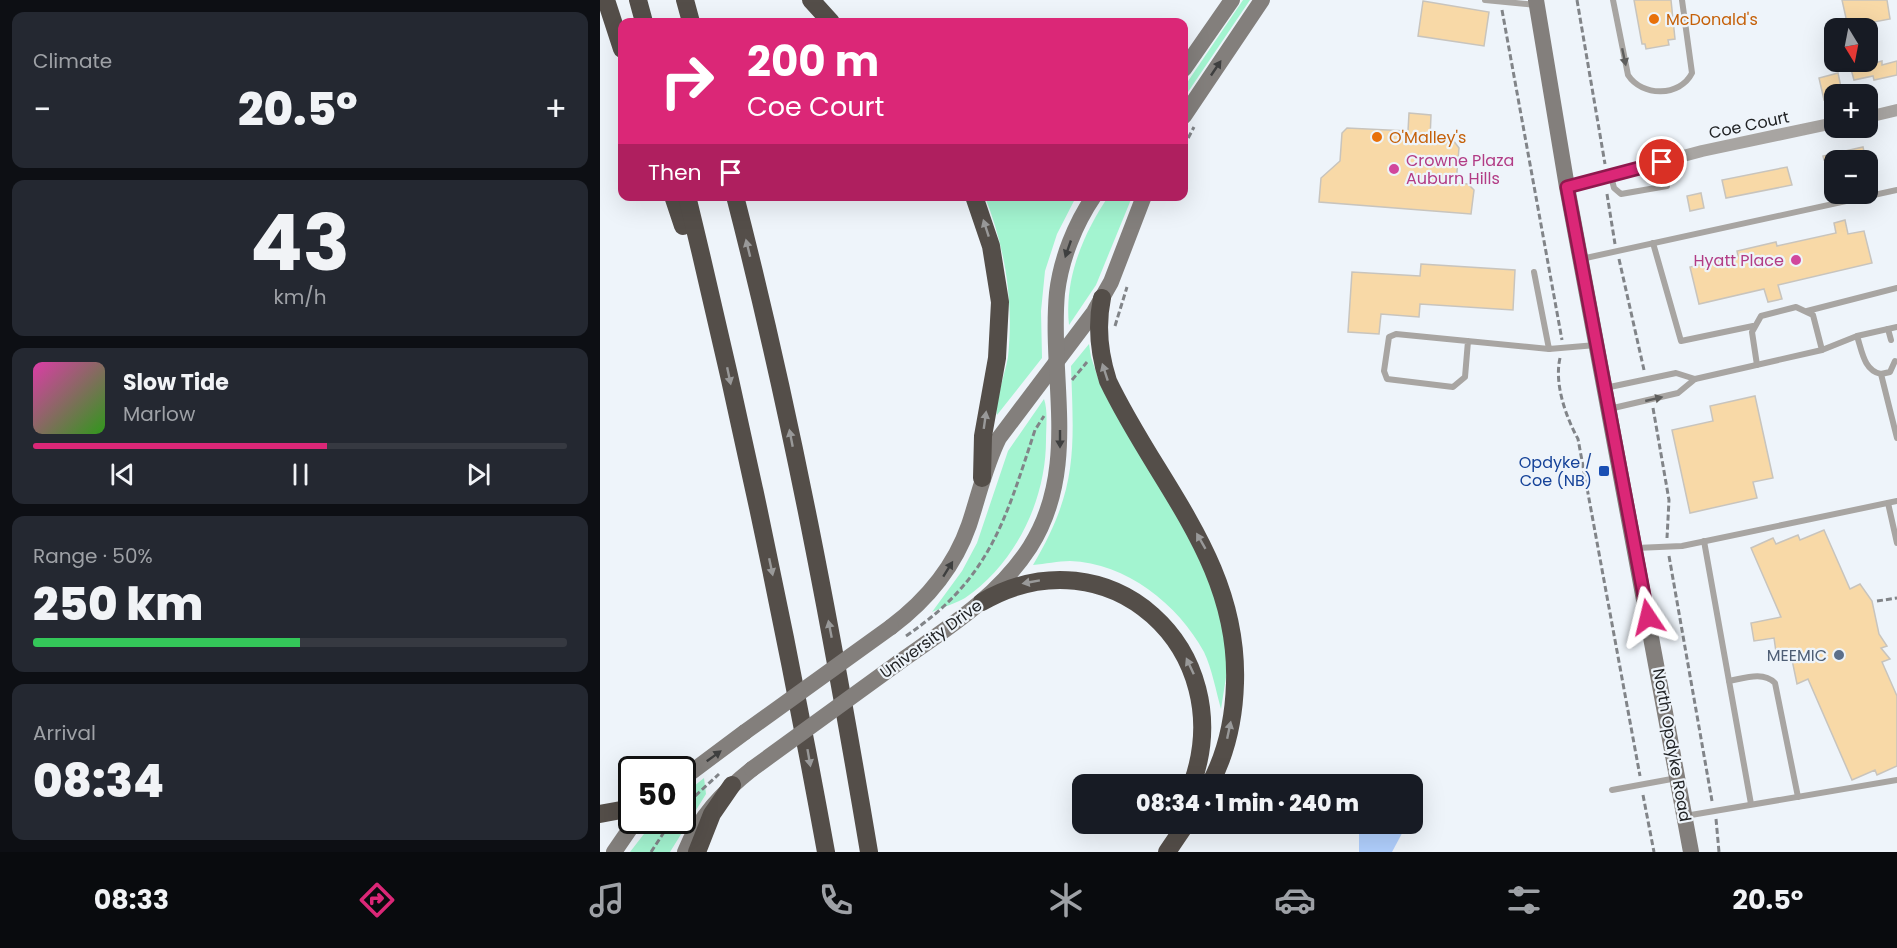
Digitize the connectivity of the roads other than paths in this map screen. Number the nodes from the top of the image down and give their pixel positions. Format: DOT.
graph roads {
  1 [pos="606,0"];
  2 [pos="638,0"];
  3 [pos="685,0"];
  4 [pos="811,0"];
  5 [pos="1232,0"];
  6 [pos="1262,0"];
  7 [pos="1485,0"];
  8 [pos="1613,0"];
  9 [pos="1682,0"];
  10 [pos="1536,3"];
  11 [pos="643,18"];
  12 [pos="690,18"];
  13 [pos="827,18"];
  14 [pos="618,37"];
  15 [pos="1188,63"];
  16 [pos="1188,110"];
  17 [pos="1897,110"];
  18 [pos="1878,115"];
  19 [pos="1824,125"];
  20 [pos="1662,162"];
  21 [pos="1609,176"];
  22 [pos="1567,187"];
  23 [pos="1897,190"];
  24 [pos="675,201"];
  25 [pos="688,201"];
  26 [pos="736,201"];
  27 [pos="976,201"];
  28 [pos="1091,201"];
  29 [pos="1141,201"];
  30 [pos="1653,243"];
  31 [pos="1581,259"];
  32 [pos="1534,272"];
  33 [pos="1897,288"];
  34 [pos="1102,298"];
  35 [pos="1807,311"];
  36 [pos="1754,326"];
  37 [pos="1897,327"];
  38 [pos="1888,329"];
  39 [pos="721,336"];
  40 [pos="1857,336"];
  41 [pos="1891,340"];
  42 [pos="1468,341"];
  43 [pos="1597,345"];
  44 [pos="1549,349"];
  45 [pos="1822,350"];
  46 [pos="1058,359"];
  47 [pos="1895,361"];
  48 [pos="1757,365"];
  49 [pos="1881,374"];
  50 [pos="1695,379"];
  51 [pos="1604,388"];
  52 [pos="1608,410"];
  53 [pos="1897,438"];
  54 [pos="982,478"];
  55 [pos="1897,501"];
  56 [pos="1888,503"];
  57 [pos="1704,541"];
  58 [pos="1897,543"];
  59 [pos="1636,548"];
  60 [pos="982,602"];
  61 [pos="1729,681"];
  62 [pos="696,769"];
  63 [pos="1194,774"];
  64 [pos="1214,774"];
  65 [pos="1678,777"];
  66 [pos="728,778"];
  67 [pos="1897,780"];
  68 [pos="1612,790"];
  69 [pos="1798,797"];
  70 [pos="1751,804"];
  71 [pos="618,811"];
  72 [pos="600,814"];
  73 [pos="1685,816"];
  74 [pos="626,834"];
  75 [pos="1169,834"];
  76 [pos="1179,834"];
  77 [pos="614,852"];
  78 [pos="685,852"];
  79 [pos="697,852"];
  80 [pos="826,852"];
  81 [pos="869,852"];
  82 [pos="1161,852"];
  83 [pos="1167,852"];
  84 [pos="1691,852"];
  1 -- 14 [label="highway"];
  2 -- 11 [label="highway"];
  3 -- 12 [label="highway"];
  4 -- 13 [label="highway"];
  5 -- 15 [label="main road"];
  16 -- 6 [label="main road, one-way"];
  7 -- 10 [label="lane"];
  8 -- 9 [label="lane, one-way"];
  10 -- 22 [label="main road, North Opdyke Road"];
  17 -- 18 [label="street"];
  19 -- 20 [label="street, Coe Court"];
  20 -- 21 [label="street, Coe Court"];
  20 -- 21 [label="lane"];
  21 -- 22 [label="street, Coe Court"];
  22 -- 31 [label="main road, North Opdyke Road"];
  23 -- 30 [label="lane"];
  24 -- 39 [label="highway"];
  25 -- 39 [label="highway"];
  81 -- 26 [label="highway, one-way"];
  54 -- 27 [label="highway, one-way"];
  28 -- 46 [label="main road, University Drive, one-way"];
  29 -- 34 [label="main road, University Drive"];
  30 -- 31 [label="lane"];
  30 -- 36 [label="lane"];
  31 -- 43 [label="main road, North Opdyke Road"];
  32 -- 44 [label="lane"];
  33 -- 35 [label="lane"];
  34 -- 46 [label="main road, University Drive"];
  64 -- 34 [label="highway, one-way"];
  35 -- 36 [label="lane"];
  35 -- 45 [label="lane"];
  36 -- 48 [label="lane"];
  37 -- 38 [label="lane"];
  38 -- 40 [label="lane"];
  38 -- 41 [label="lane"];
  39 -- 80 [label="highway, one-way"];
  40 -- 45 [label="lane"];
  40 -- 49 [label="lane"];
  42 -- 42 [label="lane"];
  42 -- 44 [label="lane"];
  43 -- 44 [label="lane"];
  43 -- 51 [label="main road, North Opdyke Road"];
  45 -- 48 [label="lane"];
  46 -- 54 [label="main road, University Drive"];
  46 -- 60 [label="main road, University Drive, one-way"];
  47 -- 49 [label="lane"];
  48 -- 50 [label="lane"];
  49 -- 53 [label="lane"];
  50 -- 51 [label="lane"];
  52 -- 50 [label="lane, one-way"];
  51 -- 52 [label="main road, North Opdyke Road"];
  52 -- 59 [label="main road, North Opdyke Road"];
  62 -- 54 [label="main road, University Drive, one-way, bridge"];
  55 -- 56 [label="lane"];
  56 -- 57 [label="lane"];
  56 -- 58 [label="lane"];
  57 -- 59 [label="lane"];
  57 -- 61 [label="lane"];
  59 -- 65 [label="main road, North Opdyke Road"];
  63 -- 60 [label="highway, one-way"];
  60 -- 66 [label="main road, University Drive, bridge"];
  61 -- 69 [label="lane"];
  61 -- 70 [label="lane"];
  65 -- 68 [label="lane"];
  65 -- 73 [label="main road, North Opdyke Road"];
  66 -- 78 [label="main road, University Drive"];
  66 -- 79 [label="highway"];
  67 -- 69 [label="lane"];
  69 -- 70 [label="lane"];
  70 -- 73 [label="lane"];
  71 -- 72 [label="highway"];
  73 -- 84 [label="main road, North Opdyke Road"];
  74 -- 77 [label="main road"];
  75 -- 82 [label="highway"];
  76 -- 83 [label="highway"];
}
